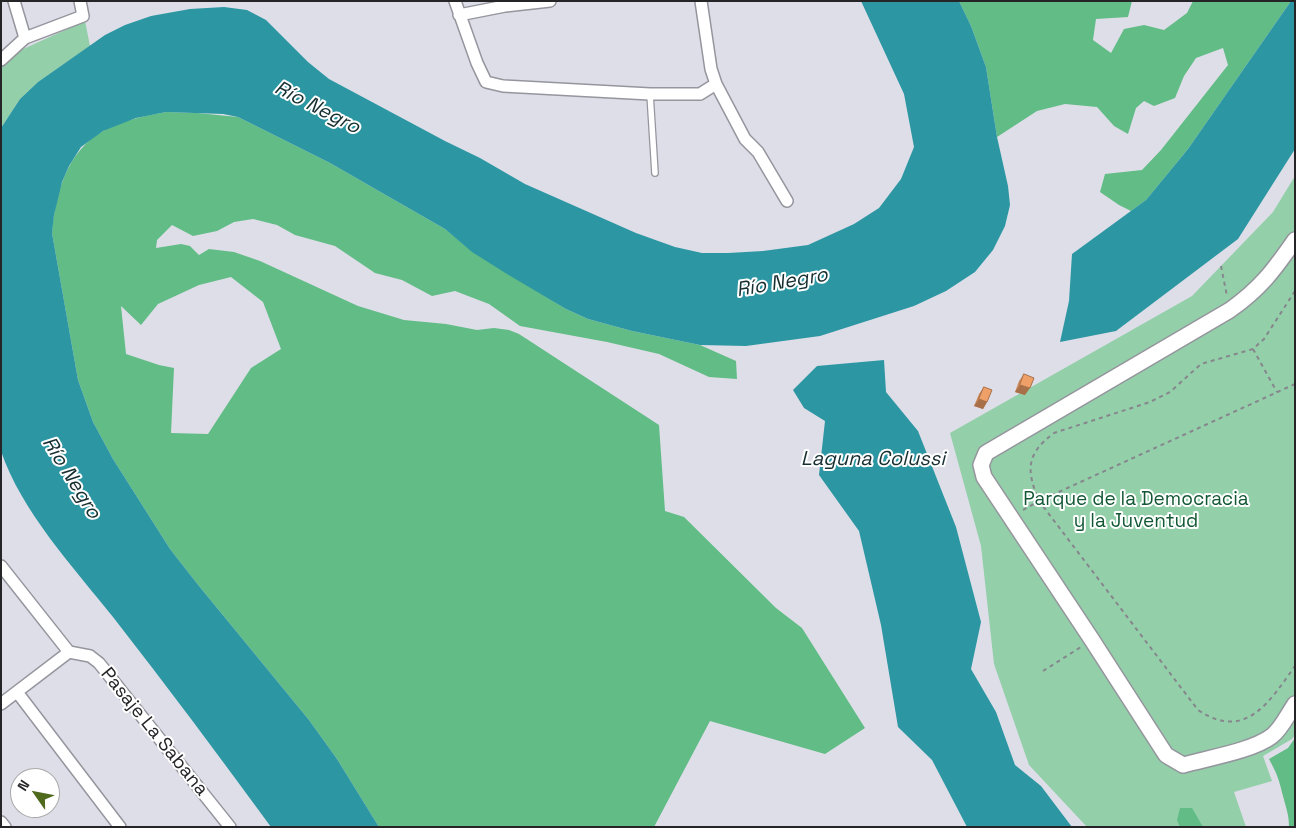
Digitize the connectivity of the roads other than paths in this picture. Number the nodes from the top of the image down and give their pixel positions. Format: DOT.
graph roads {
  1 [pos="14,1"];
  2 [pos="80,1"];
  3 [pos="455,1"];
  4 [pos="550,1"];
  5 [pos="701,1"];
  6 [pos="459,15"];
  7 [pos="24,38"];
  8 [pos="1,60"];
  9 [pos="716,84"];
  10 [pos="650,94"];
  11 [pos="655,173"];
  12 [pos="787,201"];
  13 [pos="1295,240"];
  14 [pos="1,566"];
  15 [pos="5,578"];
  16 [pos="69,652"];
  17 [pos="17,692"];
  18 [pos="1,704"];
  19 [pos="1295,704"];
  20 [pos="1,822"];
  21 [pos="5,827"];
  22 [pos="120,827"];
  23 [pos="230,827"];
  1 -- 7 [label="street"];
  2 -- 7 [label="street"];
  3 -- 6 [label="street"];
  4 -- 6 [label="street"];
  5 -- 9 [label="street"];
  6 -- 10 [label="street"];
  7 -- 8 [label="street"];
  9 -- 10 [label="street"];
  9 -- 12 [label="street"];
  10 -- 11 [label="lane"];
  13 -- 19 [label="street"];
  14 -- 15 [label="street"];
  15 -- 16 [label="street"];
  16 -- 17 [label="street"];
  16 -- 23 [label="street, Pasaje La Sabana"];
  17 -- 18 [label="street"];
  17 -- 22 [label="street"];
  20 -- 21 [label="street"];
}
